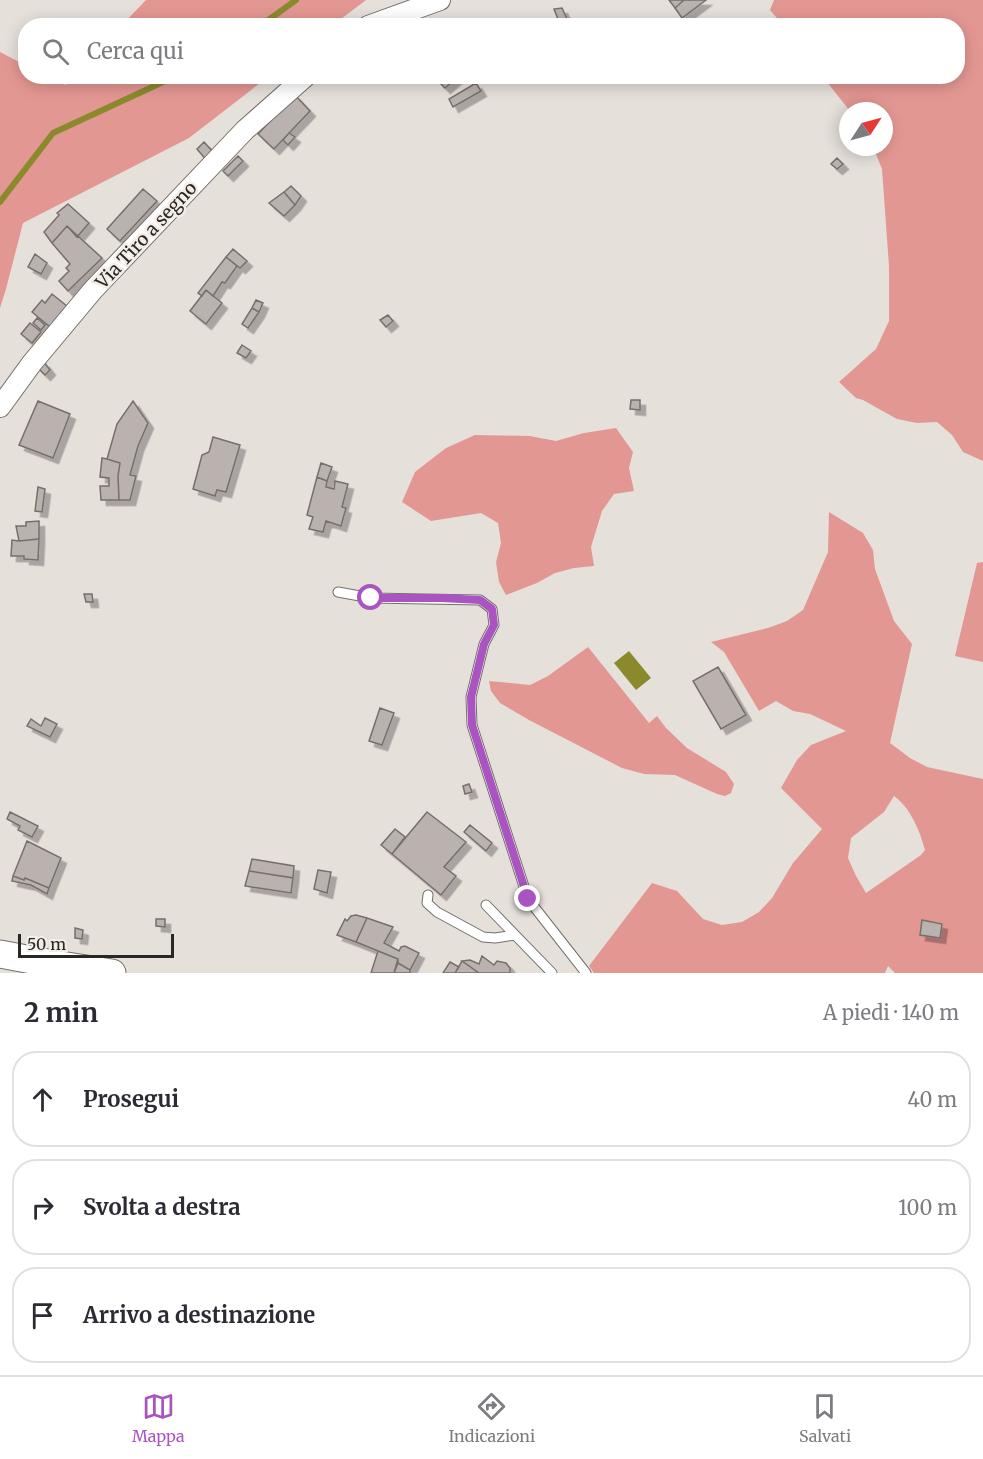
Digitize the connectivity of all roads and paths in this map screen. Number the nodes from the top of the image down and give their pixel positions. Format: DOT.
graph roads {
  1 [pos="440,0"];
  2 [pos="390,18"];
  3 [pos="297,84"];
  4 [pos="0,407"];
  5 [pos="338,592"];
  6 [pos="428,895"];
  7 [pos="486,905"];
  8 [pos="515,935"];
  9 [pos="0,954"];
  10 [pos="112,973"];
  11 [pos="552,973"];
  12 [pos="586,973"];
  1 -- 2 [label="street"];
  3 -- 4 [label="street, Via Tiro a segno"];
  5 -- 12 [label="lane"];
  6 -- 8 [label="lane"];
  7 -- 8 [label="lane"];
  8 -- 11 [label="lane"];
  9 -- 10 [label="main road"];
}
